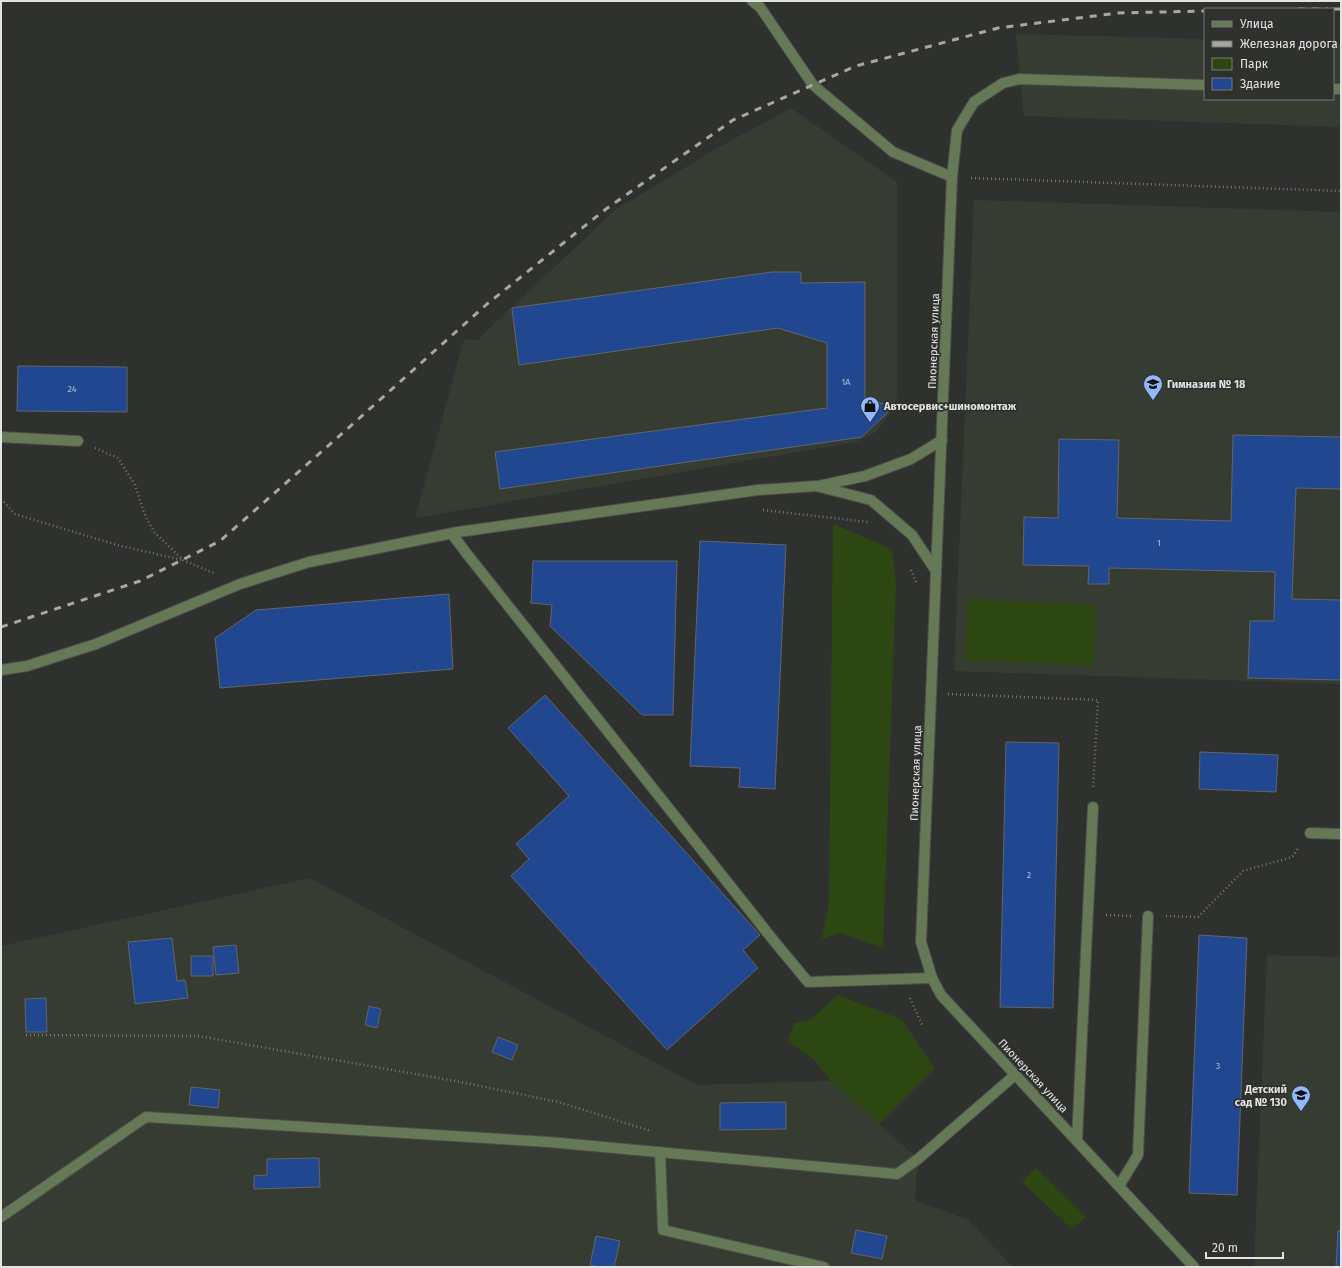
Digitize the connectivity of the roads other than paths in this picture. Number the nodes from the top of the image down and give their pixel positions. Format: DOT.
graph roads {
  1 [pos="752,1"];
  2 [pos="1204,85"];
  3 [pos="952,177"];
  4 [pos="1,437"];
  5 [pos="942,440"];
  6 [pos="78,441"];
  7 [pos="816,486"];
  8 [pos="452,534"];
  9 [pos="936,571"];
  10 [pos="1,670"];
  11 [pos="1092,807"];
  12 [pos="1310,832"];
  13 [pos="1341,834"];
  14 [pos="1148,916"];
  15 [pos="932,978"];
  16 [pos="1015,1075"];
  17 [pos="1077,1140"];
  18 [pos="660,1152"];
  19 [pos="1119,1186"];
  20 [pos="1,1217"];
  21 [pos="824,1267"];
  22 [pos="1194,1267"];
  1 -- 3 [label="street"];
  2 -- 3 [label="street, Пионерская улица"];
  3 -- 5 [label="street, Пионерская улица"];
  4 -- 6 [label="street"];
  5 -- 7 [label="street"];
  5 -- 9 [label="street, Пионерская улица"];
  7 -- 8 [label="street"];
  7 -- 9 [label="street"];
  8 -- 10 [label="street"];
  8 -- 15 [label="street"];
  9 -- 15 [label="street, Пионерская улица"];
  11 -- 17 [label="street"];
  12 -- 13 [label="street"];
  14 -- 19 [label="street"];
  15 -- 16 [label="street, Пионерская улица"];
  16 -- 17 [label="street, Пионерская улица"];
  16 -- 18 [label="street"];
  17 -- 19 [label="street, Пионерская улица"];
  18 -- 20 [label="street"];
  18 -- 21 [label="street"];
  19 -- 22 [label="street, Пионерская улица"];
}
